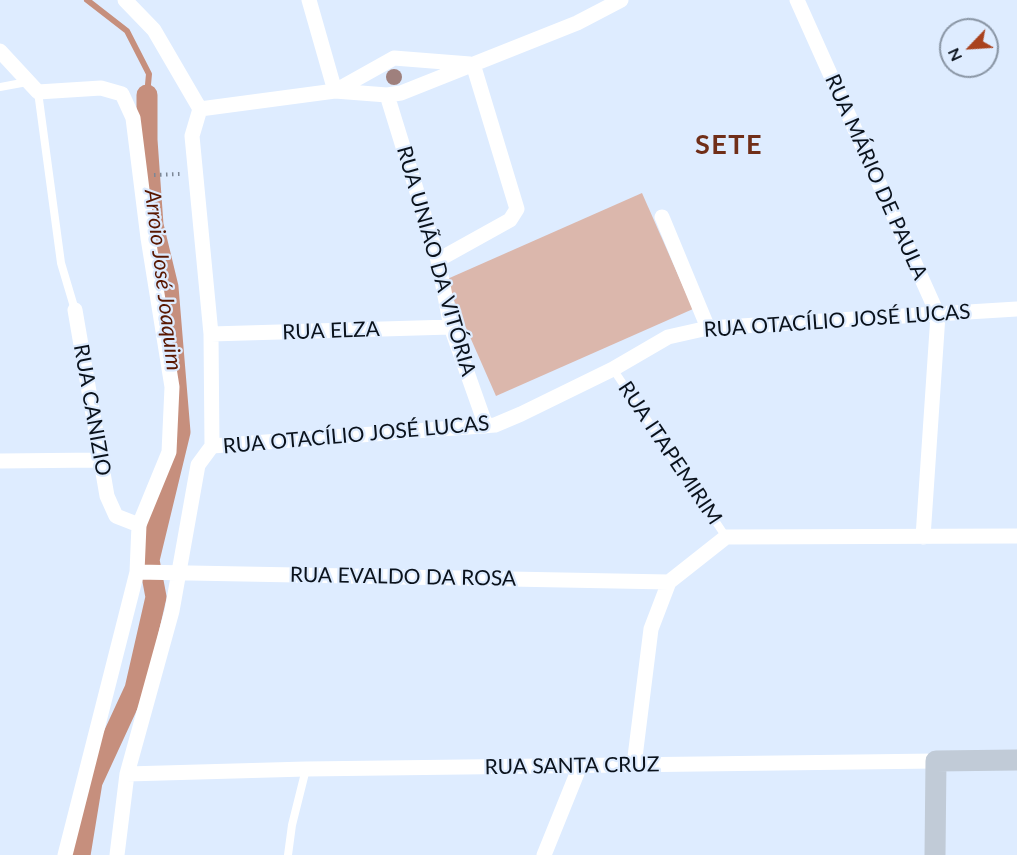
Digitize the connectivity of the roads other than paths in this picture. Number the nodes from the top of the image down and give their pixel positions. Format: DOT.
graph roads {
  1 [pos="125,0"];
  2 [pos="309,0"];
  3 [pos="621,0"];
  4 [pos="797,0"];
  5 [pos="0,51"];
  6 [pos="473,64"];
  7 [pos="0,87"];
  8 [pos="33,87"];
  9 [pos="335,91"];
  10 [pos="387,95"];
  11 [pos="200,109"];
  12 [pos="662,217"];
  13 [pos="438,261"];
  14 [pos="1017,309"];
  15 [pos="75,310"];
  16 [pos="938,315"];
  17 [pos="451,327"];
  18 [pos="708,328"];
  19 [pos="211,334"];
  20 [pos="613,369"];
  21 [pos="486,426"];
  22 [pos="212,446"];
  23 [pos="100,460"];
  24 [pos="0,461"];
  25 [pos="139,525"];
  26 [pos="1017,536"];
  27 [pos="726,537"];
  28 [pos="923,537"];
  29 [pos="176,572"];
  30 [pos="139,573"];
  31 [pos="669,582"];
  32 [pos="1017,760"];
  33 [pos="936,761"];
  34 [pos="634,765"];
  35 [pos="580,766"];
  36 [pos="306,769"];
  37 [pos="127,774"];
  38 [pos="65,855"];
  39 [pos="117,855"];
  40 [pos="288,855"];
  41 [pos="544,855"];
  42 [pos="935,855"];
  1 -- 11 [label="street"];
  2 -- 9 [label="street"];
  3 -- 6 [label="street"];
  4 -- 16 [label="street, RUA MÁRIO DE PAULA"];
  5 -- 8 [label="street"];
  6 -- 9 [label="street"];
  6 -- 10 [label="street"];
  6 -- 13 [label="street"];
  7 -- 8 [label="lane"];
  8 -- 15 [label="lane, RUA CANIZIO"];
  8 -- 25 [label="street"];
  9 -- 10 [label="street"];
  9 -- 11 [label="street"];
  10 -- 13 [label="street, RUA UNIÃO DA VITÓRIA"];
  11 -- 19 [label="street"];
  12 -- 18 [label="street"];
  13 -- 17 [label="street, RUA UNIÃO DA VITÓRIA"];
  14 -- 16 [label="street, RUA OTACÍLIO JOSÉ LUCAS"];
  15 -- 23 [label="street, RUA CANIZIO"];
  16 -- 18 [label="street, RUA OTACÍLIO JOSÉ LUCAS"];
  16 -- 28 [label="street, RUA MÁRIO DE PAULA"];
  17 -- 19 [label="street, RUA ELZA"];
  17 -- 21 [label="street, RUA UNIÃO DA VITÓRIA"];
  18 -- 20 [label="street, RUA OTACÍLIO JOSÉ LUCAS"];
  19 -- 22 [label="street"];
  20 -- 21 [label="street, RUA OTACÍLIO JOSÉ LUCAS"];
  20 -- 27 [label="lane, RUA ITAPEMIRIM"];
  21 -- 22 [label="street, RUA OTACÍLIO JOSÉ LUCAS"];
  22 -- 29 [label="street"];
  23 -- 24 [label="street"];
  23 -- 25 [label="street, RUA CANIZIO"];
  25 -- 30 [label="street"];
  26 -- 28 [label="street"];
  27 -- 28 [label="street"];
  27 -- 31 [label="street"];
  29 -- 30 [label="street, RUA EVALDO DA ROSA"];
  29 -- 31 [label="street, RUA EVALDO DA ROSA"];
  29 -- 37 [label="street"];
  30 -- 38 [label="street"];
  31 -- 34 [label="street"];
  32 -- 33 [label="main road, RUA SANTA CRUZ"];
  33 -- 34 [label="street, RUA SANTA CRUZ"];
  33 -- 42 [label="main road"];
  34 -- 35 [label="street, RUA SANTA CRUZ"];
  35 -- 36 [label="street, RUA SANTA CRUZ"];
  35 -- 41 [label="street"];
  36 -- 37 [label="street, RUA SANTA CRUZ"];
  36 -- 40 [label="lane"];
  37 -- 39 [label="street"];
}
